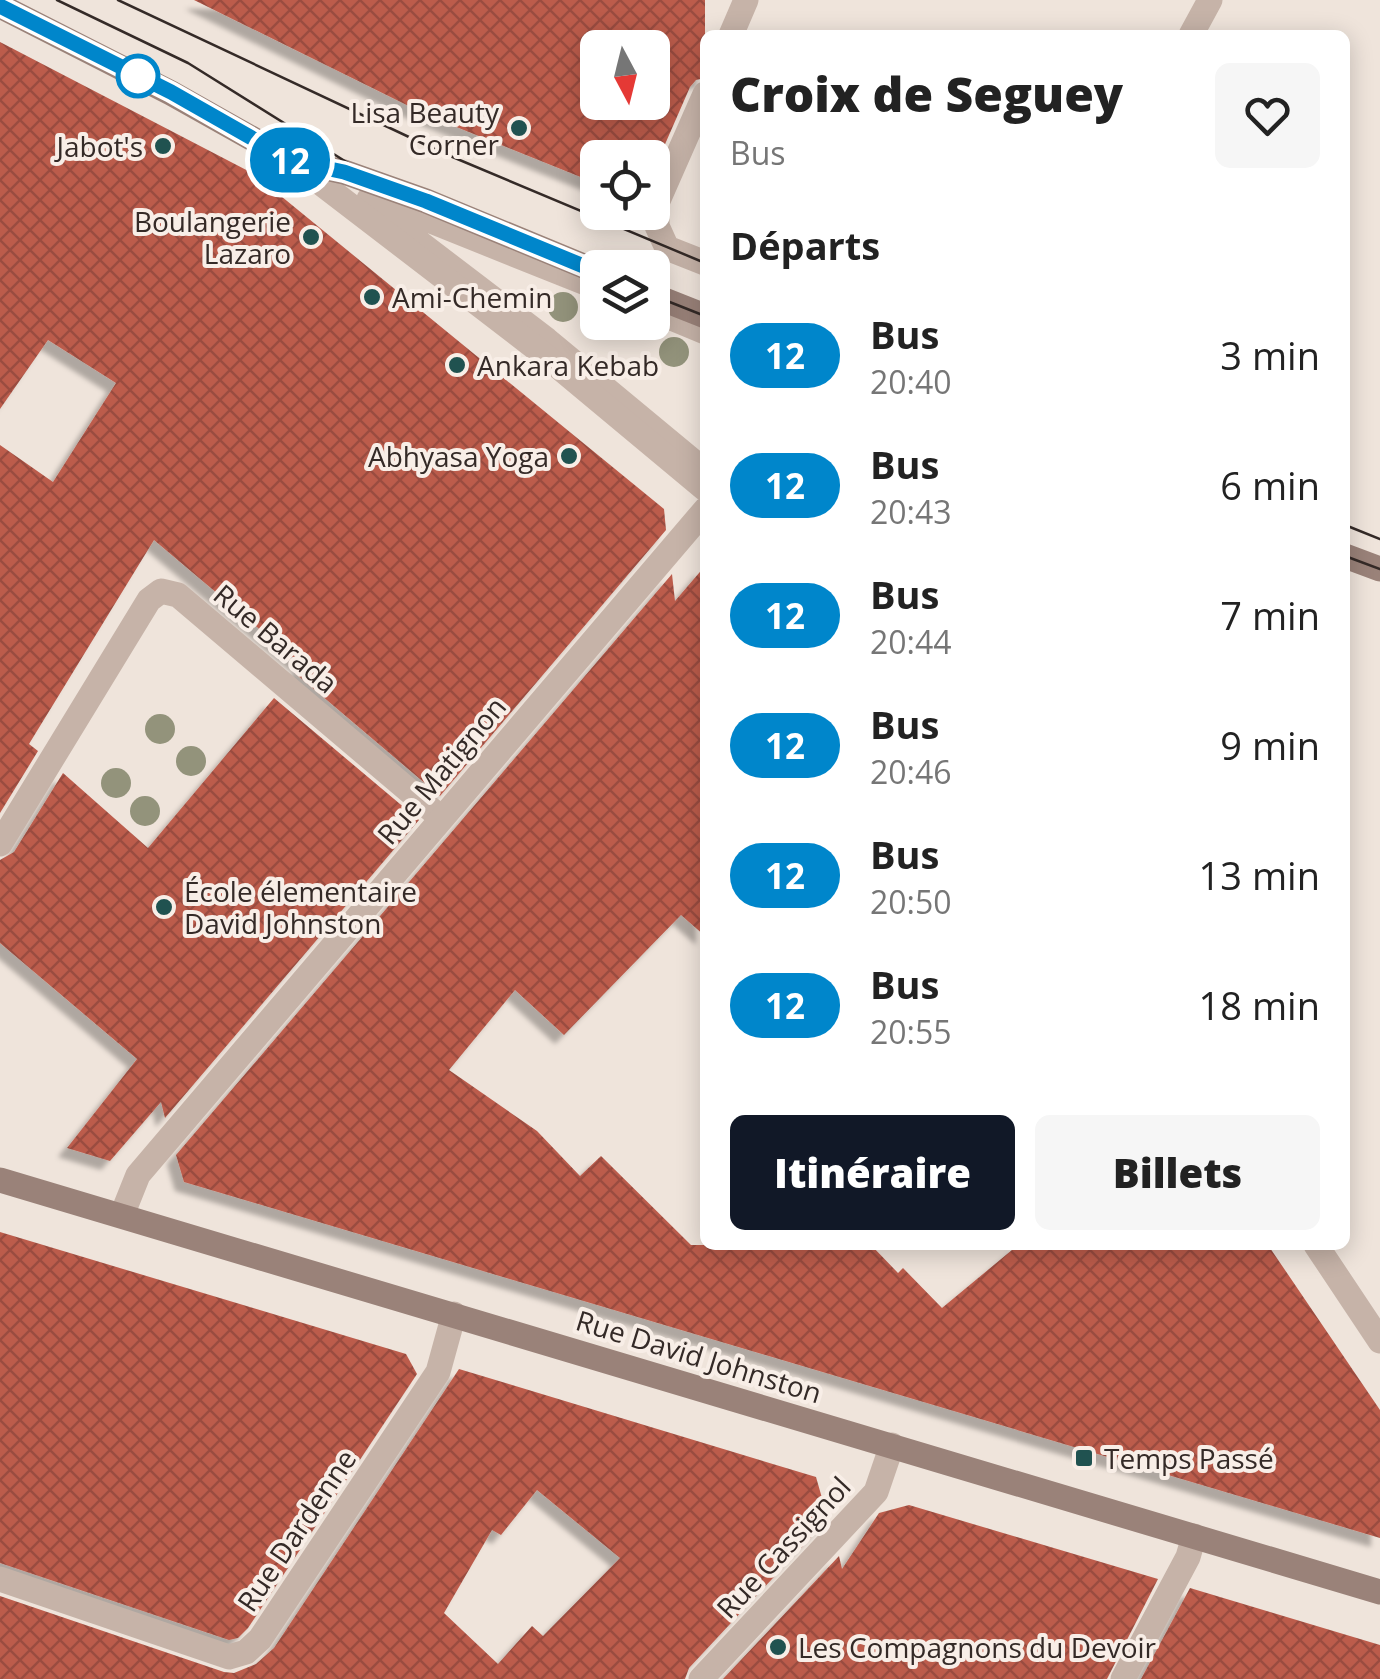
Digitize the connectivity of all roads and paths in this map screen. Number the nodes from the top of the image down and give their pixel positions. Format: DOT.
graph roads {
  1 [pos="746,0"];
  2 [pos="1210,0"];
  3 [pos="0,6"];
  4 [pos="733,30"];
  5 [pos="1194,30"];
  6 [pos="700,105"];
  7 [pos="292,161"];
  8 [pos="700,261"];
  9 [pos="580,265"];
  10 [pos="580,281"];
  11 [pos="670,301"];
  12 [pos="700,314"];
  13 [pos="670,317"];
  14 [pos="700,330"];
  15 [pos="700,467"];
  16 [pos="700,484"];
  17 [pos="700,516"];
  18 [pos="1350,558"];
  19 [pos="1380,569"];
  20 [pos="440,816"];
  21 [pos="0,844"];
  22 [pos="0,1180"];
  23 [pos="122,1216"];
  24 [pos="1319,1250"];
  25 [pos="454,1314"];
  26 [pos="1380,1341"];
  27 [pos="892,1445"];
  28 [pos="1194,1536"];
  29 [pos="0,1579"];
  30 [pos="1380,1592"];
  31 [pos="702,1679"];
  32 [pos="1122,1679"];
  1 -- 4 [label="street"];
  2 -- 5 [label="street"];
  3 -- 7 [label="main road"];
  6 -- 8 [label="street"];
  7 -- 9 [label="main road"];
  7 -- 16 [label="street"];
  10 -- 15 [label="street"];
  11 -- 12 [label="main road"];
  13 -- 14 [label="street"];
  17 -- 20 [label="street, Rue Matignon"];
  18 -- 19 [label="main road"];
  20 -- 21 [label="street, Rue Barada"];
  20 -- 23 [label="street, Rue Matignon"];
  22 -- 23 [label="main road, Rue David Johnston"];
  23 -- 25 [label="main road, Rue David Johnston"];
  24 -- 26 [label="street"];
  25 -- 27 [label="main road, Rue David Johnston"];
  25 -- 29 [label="street, Rue Dardenne"];
  27 -- 28 [label="main road, Rue David Johnston"];
  27 -- 31 [label="street, Rue Cassignol"];
  28 -- 30 [label="main road, Rue David Johnston"];
  28 -- 32 [label="street"];
}
